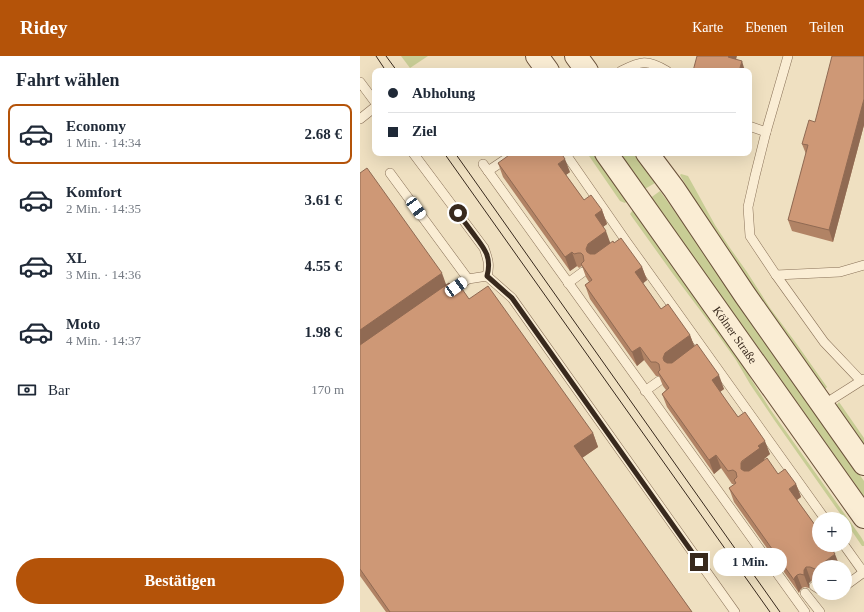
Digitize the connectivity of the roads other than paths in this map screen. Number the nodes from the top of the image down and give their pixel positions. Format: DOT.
graph roads {
  1 [pos="537,56"];
  2 [pos="576,56"];
  3 [pos="788,56"];
  4 [pos="655,60"];
  5 [pos="546,68"];
  6 [pos="585,68"];
  7 [pos="628,68"];
  8 [pos="664,68"];
  9 [pos="360,82"];
  10 [pos="372,98"];
  11 [pos="372,110"];
  12 [pos="360,119"];
  13 [pos="752,127"];
  14 [pos="766,132"];
  15 [pos="415,156"];
  16 [pos="509,156"];
  17 [pos="567,156"];
  18 [pos="609,156"];
  19 [pos="649,156"];
  20 [pos="390,173"];
  21 [pos="864,265"];
  22 [pos="582,272"];
  23 [pos="776,275"];
  24 [pos="487,276"];
  25 [pos="468,279"];
  26 [pos="568,283"];
  27 [pos="442,297"];
  28 [pos="862,380"];
  29 [pos="659,381"];
  30 [pos="645,391"];
  31 [pos="822,405"];
  32 [pos="864,464"];
  33 [pos="732,492"];
  34 [pos="723,499"];
  35 [pos="819,512"];
  36 [pos="864,517"];
  37 [pos="849,552"];
  38 [pos="864,573"];
  39 [pos="852,581"];
  40 [pos="805,593"];
  41 [pos="735,612"];
  42 [pos="805,612"];
  43 [pos="820,612"];
  1 -- 5 [label="main road"];
  2 -- 6 [label="main road"];
  3 -- 14 [label="lane"];
  4 -- 7 [label="lane"];
  4 -- 8 [label="lane"];
  9 -- 10 [label="lane"];
  11 -- 12 [label="lane"];
  13 -- 14 [label="lane"];
  14 -- 23 [label="lane"];
  15 -- 24 [label="lane"];
  16 -- 26 [label="lane"];
  17 -- 35 [label="lane"];
  18 -- 36 [label="main road, Kölner Straße"];
  19 -- 31 [label="main road"];
  20 -- 25 [label="lane"];
  21 -- 23 [label="lane"];
  22 -- 26 [label="lane"];
  23 -- 28 [label="lane"];
  24 -- 25 [label="lane"];
  24 -- 41 [label="lane"];
  25 -- 27 [label="lane"];
  26 -- 30 [label="lane"];
  28 -- 31 [label="lane"];
  29 -- 30 [label="lane"];
  30 -- 34 [label="lane"];
  31 -- 32 [label="main road"];
  33 -- 34 [label="lane"];
  34 -- 42 [label="lane"];
  37 -- 38 [label="lane"];
  38 -- 39 [label="lane"];
  40 -- 43 [label="lane"];
}
